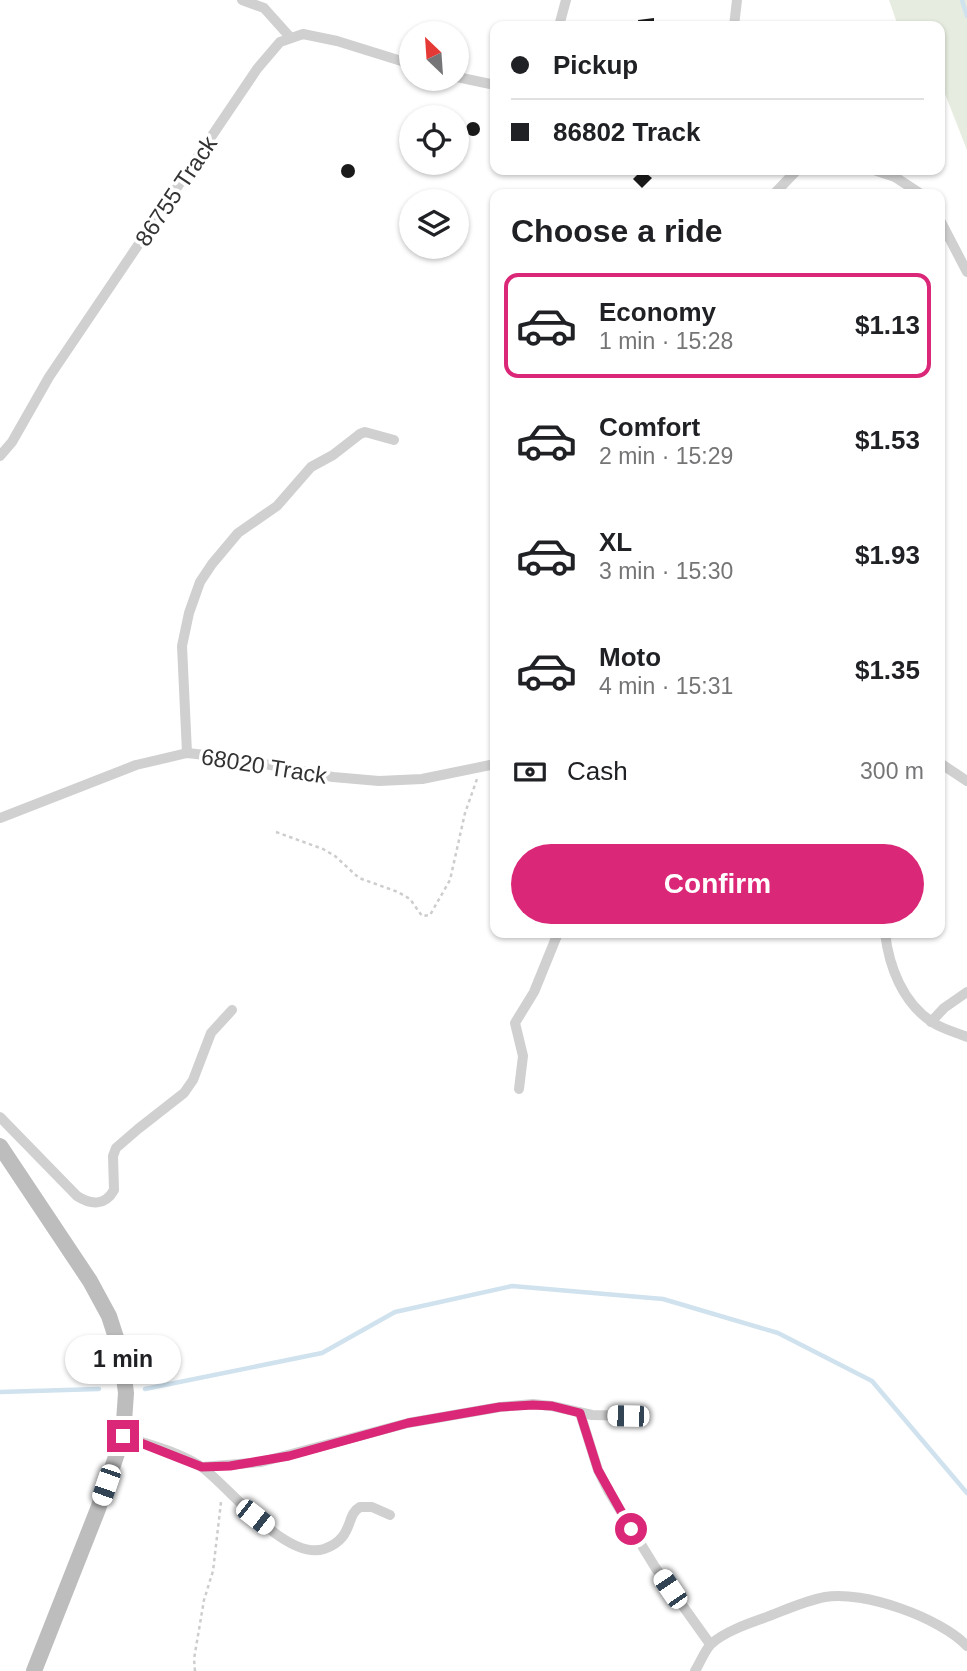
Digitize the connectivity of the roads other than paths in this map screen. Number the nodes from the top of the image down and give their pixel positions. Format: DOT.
graph roads {
  1 [pos="242,0"];
  2 [pos="566,0"];
  3 [pos="737,0"];
  4 [pos="263,4"];
  5 [pos="560,21"];
  6 [pos="735,21"];
  7 [pos="290,37"];
  8 [pos="399,60"];
  9 [pos="469,79"];
  10 [pos="490,84"];
  11 [pos="792,175"];
  12 [pos="889,175"];
  13 [pos="780,189"];
  14 [pos="913,189"];
  15 [pos="945,230"];
  16 [pos="967,272"];
  17 [pos="394,440"];
  18 [pos="0,456"];
  19 [pos="187,754"];
  20 [pos="490,765"];
  21 [pos="945,766"];
  22 [pos="967,781"];
  23 [pos="0,818"];
  24 [pos="556,938"];
  25 [pos="886,938"];
  26 [pos="967,992"];
  27 [pos="232,1010"];
  28 [pos="931,1022"];
  29 [pos="967,1037"];
  30 [pos="519,1089"];
  31 [pos="0,1118"];
  32 [pos="0,1146"];
  33 [pos="580,1413"];
  34 [pos="645,1416"];
  35 [pos="123,1436"];
  36 [pos="202,1467"];
  37 [pos="390,1515"];
  38 [pos="710,1644"];
  39 [pos="967,1646"];
  40 [pos="34,1671"];
  41 [pos="695,1671"];
  1 -- 4 [label="street"];
  2 -- 5 [label="street"];
  3 -- 6 [label="street"];
  4 -- 7 [label="street"];
  7 -- 8 [label="street"];
  7 -- 18 [label="street, 86755 Track"];
  9 -- 10 [label="street"];
  11 -- 13 [label="street"];
  12 -- 14 [label="street"];
  15 -- 16 [label="street"];
  17 -- 19 [label="street"];
  19 -- 20 [label="street, 68020 Track"];
  19 -- 23 [label="street, 68020 Track"];
  21 -- 22 [label="street"];
  24 -- 30 [label="street"];
  25 -- 28 [label="street"];
  26 -- 28 [label="street"];
  27 -- 31 [label="street"];
  28 -- 29 [label="street"];
  32 -- 35 [label="street"];
  33 -- 34 [label="street"];
  33 -- 36 [label="street"];
  33 -- 38 [label="street"];
  35 -- 36 [label="street"];
  35 -- 40 [label="street"];
  36 -- 37 [label="street"];
  38 -- 39 [label="street"];
  38 -- 41 [label="street"];
}
